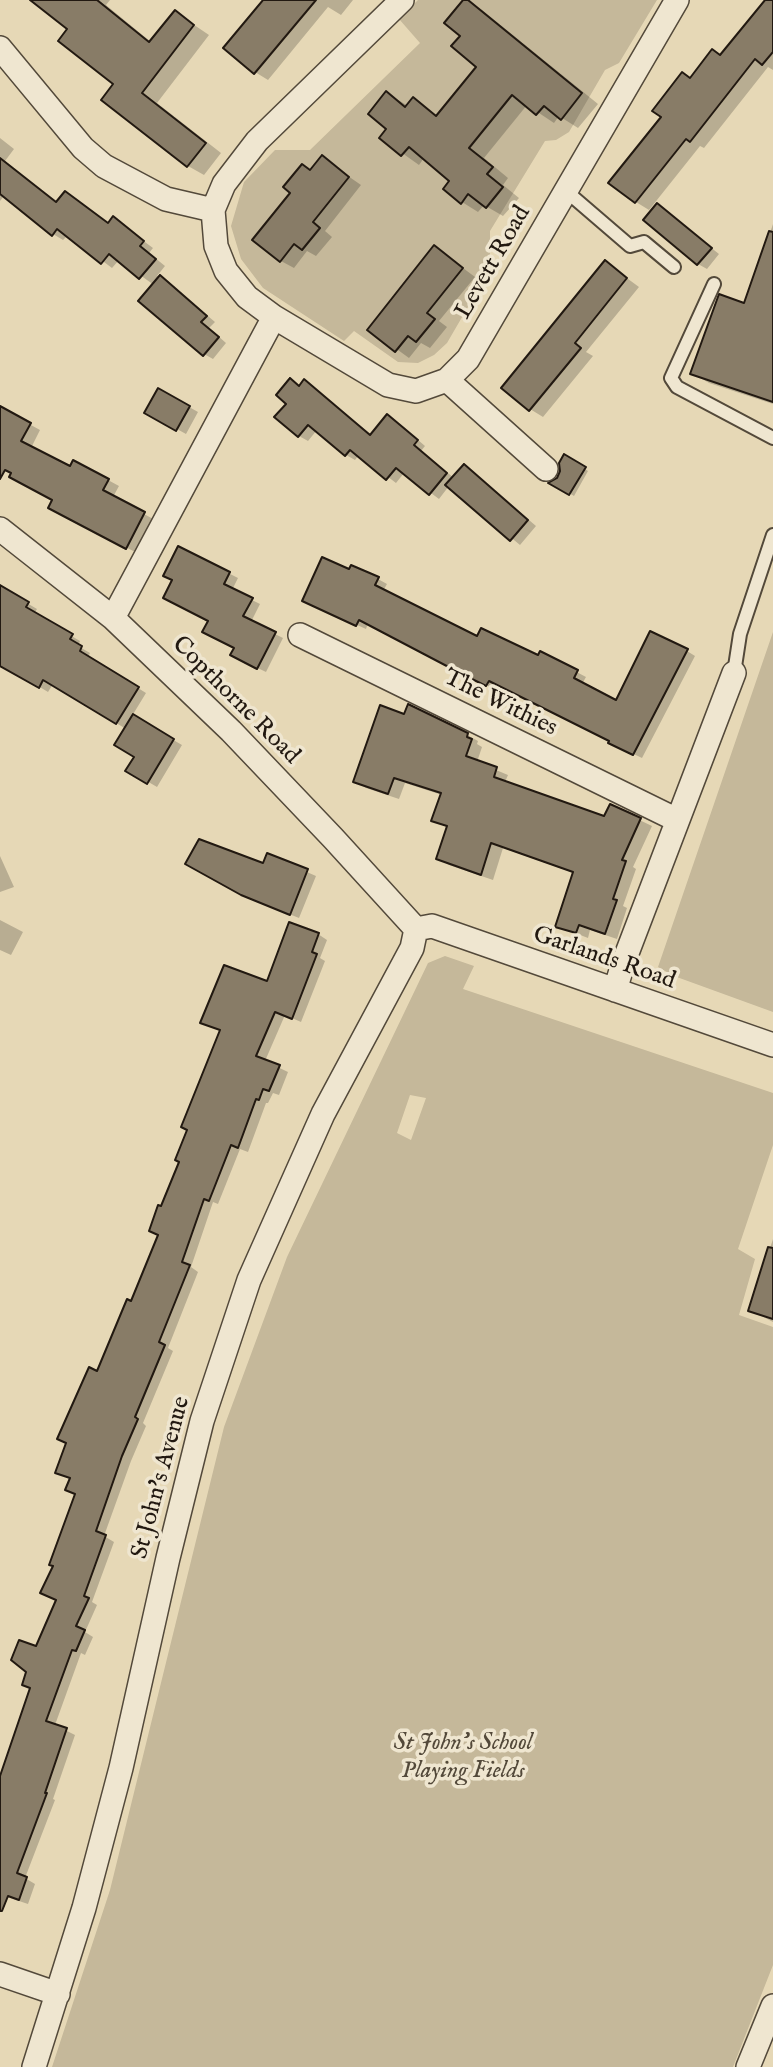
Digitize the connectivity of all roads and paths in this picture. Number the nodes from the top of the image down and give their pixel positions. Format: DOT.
graph roads {
  1 [pos="402,0"];
  2 [pos="677,0"];
  3 [pos="0,48"];
  4 [pos="566,191"];
  5 [pos="213,210"];
  6 [pos="674,267"];
  7 [pos="714,284"];
  8 [pos="274,317"];
  9 [pos="447,380"];
  10 [pos="773,438"];
  11 [pos="546,469"];
  12 [pos="0,529"];
  13 [pos="773,535"];
  14 [pos="113,618"];
  15 [pos="300,635"];
  16 [pos="734,673"];
  17 [pos="677,821"];
  18 [pos="416,929"];
  19 [pos="615,990"];
  20 [pos="773,1045"];
  21 [pos="0,1974"];
  22 [pos="58,1994"];
  23 [pos="773,2006"];
  24 [pos="34,2067"];
  25 [pos="748,2067"];
  1 -- 5 [label="street"];
  2 -- 4 [label="street, Levett Road"];
  3 -- 5 [label="street"];
  4 -- 6 [label="lane"];
  4 -- 9 [label="street, Levett Road"];
  5 -- 8 [label="street, Levett Road"];
  7 -- 10 [label="lane"];
  8 -- 9 [label="street, Levett Road"];
  8 -- 14 [label="street"];
  9 -- 11 [label="street"];
  12 -- 14 [label="street, Copthorne Road"];
  13 -- 16 [label="lane"];
  14 -- 18 [label="street, Copthorne Road"];
  15 -- 17 [label="street, The Withies"];
  16 -- 17 [label="street"];
  17 -- 19 [label="street"];
  18 -- 19 [label="street, Garlands Road"];
  18 -- 22 [label="street, St John's Avenue"];
  19 -- 20 [label="street, Garlands Road"];
  21 -- 22 [label="street"];
  22 -- 24 [label="street, St John's Avenue"];
  23 -- 25 [label="street"];
}
